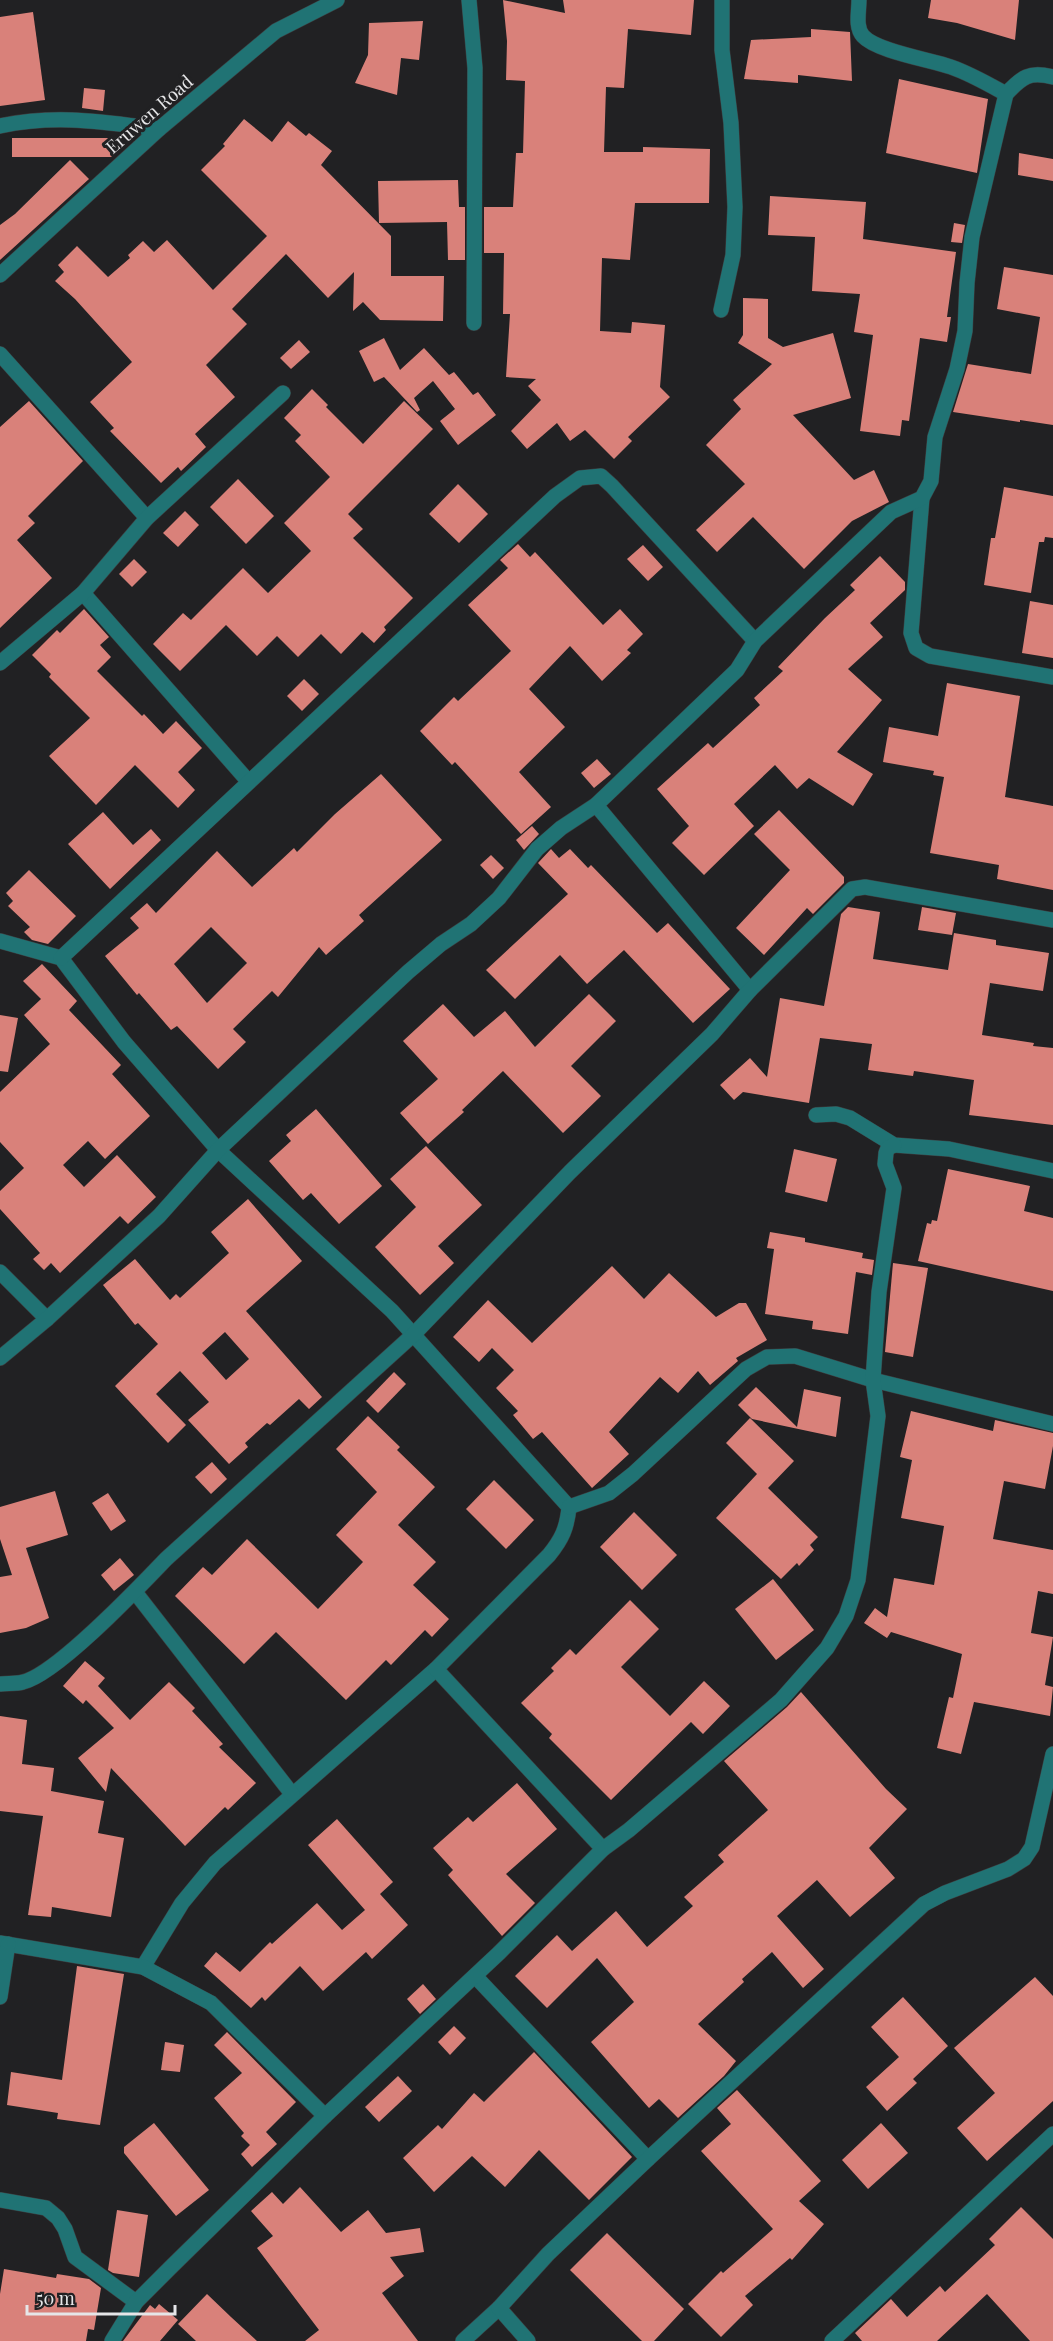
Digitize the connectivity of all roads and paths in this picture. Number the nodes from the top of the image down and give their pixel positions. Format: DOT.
graph roads {
  1 [pos="337,0"];
  2 [pos="468,0"];
  3 [pos="722,0"];
  4 [pos="859,0"];
  5 [pos="1053,77"];
  6 [pos="1006,94"];
  7 [pos="0,126"];
  8 [pos="159,129"];
  9 [pos="0,275"];
  10 [pos="722,310"];
  11 [pos="474,322"];
  12 [pos="0,354"];
  13 [pos="283,393"];
  14 [pos="922,498"];
  15 [pos="147,518"];
  16 [pos="83,593"];
  17 [pos="755,641"];
  18 [pos="0,663"];
  19 [pos="1053,677"];
  20 [pos="248,781"];
  21 [pos="596,805"];
  22 [pos="1053,920"];
  23 [pos="0,941"];
  24 [pos="61,958"];
  25 [pos="750,990"];
  26 [pos="816,1115"];
  27 [pos="894,1145"];
  28 [pos="218,1150"];
  29 [pos="1053,1171"];
  30 [pos="0,1272"];
  31 [pos="47,1319"];
  32 [pos="414,1334"];
  33 [pos="0,1358"];
  34 [pos="873,1380"];
  35 [pos="1053,1424"];
  36 [pos="569,1507"];
  37 [pos="135,1592"];
  38 [pos="436,1669"];
  39 [pos="0,1684"];
  40 [pos="1053,1754"];
  41 [pos="292,1794"];
  42 [pos="603,1849"];
  43 [pos="4,1943"];
  44 [pos="143,1967"];
  45 [pos="475,1976"];
  46 [pos="0,1997"];
  47 [pos="325,2116"];
  48 [pos="1053,2134"];
  49 [pos="648,2159"];
  50 [pos="0,2200"];
  51 [pos="136,2302"];
  52 [pos="499,2308"];
  53 [pos="112,2341"];
  54 [pos="463,2341"];
  55 [pos="528,2341"];
  56 [pos="832,2341"];
  1 -- 8 [label="street, Eruwen Road"];
  2 -- 11 [label="street"];
  3 -- 10 [label="street"];
  4 -- 6 [label="street"];
  5 -- 6 [label="street"];
  6 -- 14 [label="street"];
  7 -- 8 [label="street"];
  8 -- 9 [label="street, Eruwen Road"];
  12 -- 15 [label="street"];
  13 -- 15 [label="street"];
  14 -- 17 [label="street"];
  14 -- 19 [label="street"];
  15 -- 16 [label="street"];
  16 -- 18 [label="street"];
  16 -- 20 [label="street"];
  17 -- 20 [label="street"];
  17 -- 21 [label="street"];
  20 -- 24 [label="street"];
  21 -- 25 [label="street"];
  21 -- 28 [label="street"];
  22 -- 25 [label="street"];
  23 -- 24 [label="street"];
  24 -- 28 [label="street"];
  25 -- 32 [label="street"];
  26 -- 27 [label="street"];
  27 -- 29 [label="street"];
  27 -- 34 [label="street"];
  28 -- 31 [label="street"];
  28 -- 32 [label="street"];
  30 -- 31 [label="street"];
  31 -- 33 [label="street"];
  32 -- 36 [label="street"];
  32 -- 37 [label="street"];
  34 -- 35 [label="street"];
  34 -- 36 [label="street"];
  34 -- 42 [label="street"];
  36 -- 38 [label="street"];
  37 -- 39 [label="street"];
  37 -- 41 [label="street"];
  38 -- 41 [label="street"];
  38 -- 42 [label="street"];
  40 -- 49 [label="street"];
  41 -- 44 [label="street"];
  42 -- 45 [label="street"];
  43 -- 44 [label="street"];
  43 -- 46 [label="street"];
  44 -- 47 [label="street"];
  45 -- 47 [label="street"];
  45 -- 49 [label="street"];
  47 -- 51 [label="street"];
  48 -- 56 [label="street"];
  49 -- 52 [label="street"];
  50 -- 51 [label="street"];
  51 -- 53 [label="street"];
  52 -- 54 [label="street"];
  52 -- 55 [label="street"];
}
